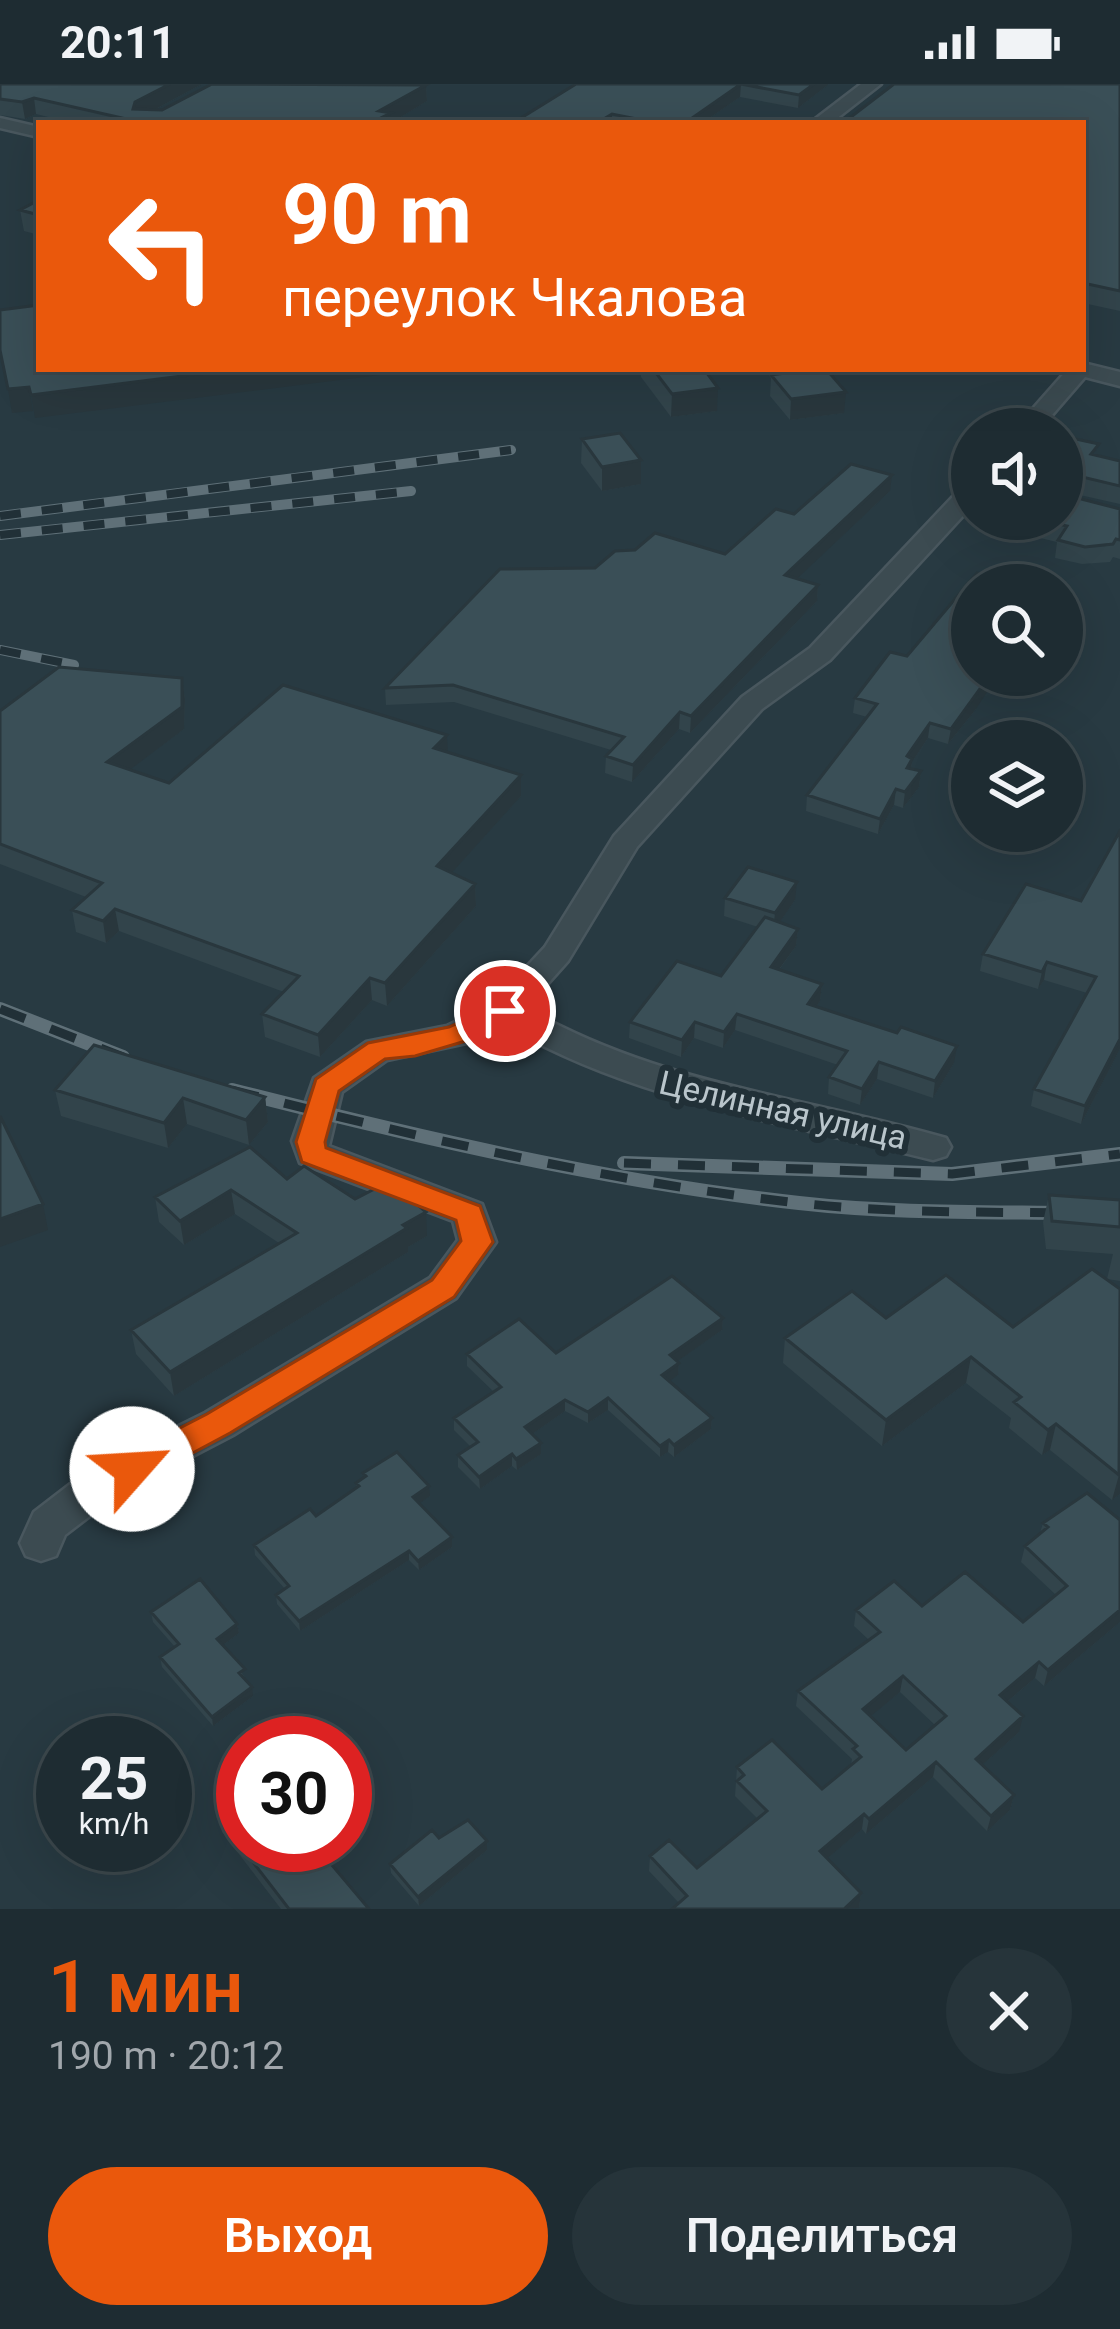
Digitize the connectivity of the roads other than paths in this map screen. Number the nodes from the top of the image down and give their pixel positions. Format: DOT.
graph roads {
  1 [pos="872,84"];
  2 [pos="823,120"];
  3 [pos="0,123"];
  4 [pos="36,131"];
  5 [pos="1086,371"];
  6 [pos="1077,372"];
  7 [pos="1120,380"];
  8 [pos="1046,408"];
  9 [pos="951,515"];
  10 [pos="505,1011"];
  11 [pos="933,1147"];
  12 [pos="41,1544"];
  1 -- 2 [label="street"];
  3 -- 4 [label="street"];
  5 -- 7 [label="street"];
  6 -- 8 [label="street"];
  9 -- 10 [label="street"];
  10 -- 11 [label="street, Целинная улица"];
  10 -- 12 [label="street"];
}
